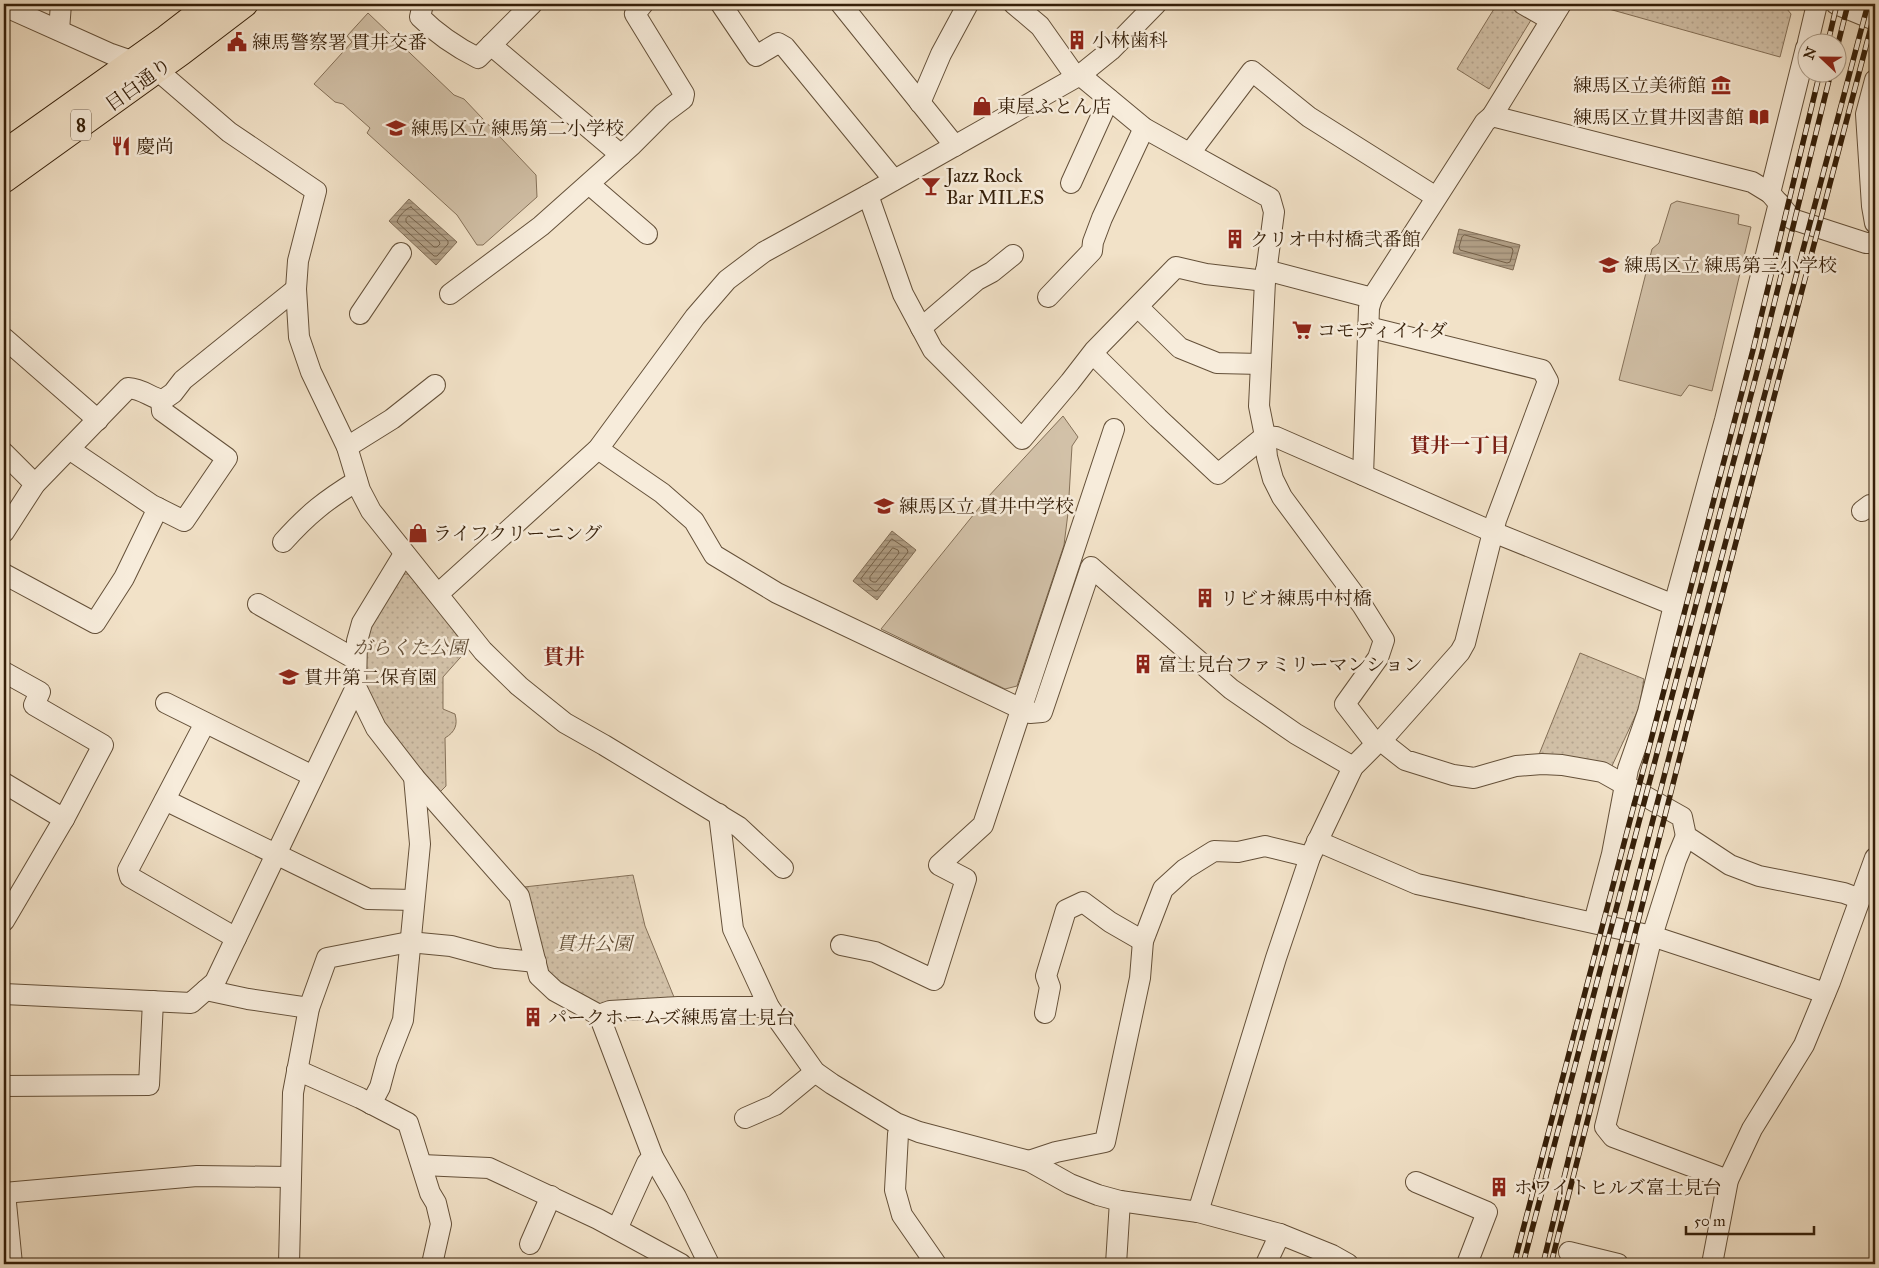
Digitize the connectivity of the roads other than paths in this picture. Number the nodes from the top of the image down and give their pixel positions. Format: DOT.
graph roads {
  1 [pos="61,4"];
  2 [pos="210,4"];
  3 [pos="245,4"];
  4 [pos="423,4"];
  5 [pos="644,4"];
  6 [pos="721,4"];
  7 [pos="841,4"];
  8 [pos="968,4"];
  9 [pos="1014,4"];
  10 [pos="1156,4"];
  11 [pos="1523,4"];
  12 [pos="1817,4"];
  13 [pos="1836,4"];
  14 [pos="4,6"];
  15 [pos="519,8"];
  16 [pos="1556,12"];
  17 [pos="1875,20"];
  18 [pos="59,30"];
  19 [pos="1810,32"];
  20 [pos="491,45"];
  21 [pos="134,61"];
  22 [pos="157,70"];
  23 [pos="1078,76"];
  24 [pos="1875,80"];
  25 [pos="1799,82"];
  26 [pos="1109,99"];
  27 [pos="920,103"];
  28 [pos="1492,116"];
  29 [pos="1144,128"];
  30 [pos="955,146"];
  31 [pos="4,153"];
  32 [pos="1190,153"];
  33 [pos="621,155"];
  34 [pos="4,180"];
  35 [pos="894,180"];
  36 [pos="1071,183"];
  37 [pos="589,184"];
  38 [pos="868,195"];
  39 [pos="1436,197"];
  40 [pos="1775,198"];
  41 [pos="1875,223"];
  42 [pos="647,234"];
  43 [pos="1875,242"];
  44 [pos="401,253"];
  45 [pos="1013,255"];
  46 [pos="1266,276"];
  47 [pos="296,289"];
  48 [pos="450,294"];
  49 [pos="1048,297"];
  50 [pos="1372,298"];
  51 [pos="1138,307"];
  52 [pos="360,314"];
  53 [pos="1368,327"];
  54 [pos="921,328"];
  55 [pos="4,338"];
  56 [pos="1093,354"];
  57 [pos="1261,364"];
  58 [pos="435,385"];
  59 [pos="161,400"];
  60 [pos="98,420"];
  61 [pos="1114,429"];
  62 [pos="1265,436"];
  63 [pos="347,447"];
  64 [pos="69,449"];
  65 [pos="598,449"];
  66 [pos="4,453"];
  67 [pos="1363,475"];
  68 [pos="357,480"];
  69 [pos="35,484"];
  70 [pos="158,508"];
  71 [pos="4,532"];
  72 [pos="1493,532"];
  73 [pos="283,542"];
  74 [pos="404,554"];
  75 [pos="4,574"];
  76 [pos="438,594"];
  77 [pos="258,604"];
  78 [pos="1674,605"];
  79 [pos="355,659"];
  80 [pos="4,672"];
  81 [pos="356,687"];
  82 [pos="166,703"];
  83 [pos="1022,710"];
  84 [pos="206,723"];
  85 [pos="1378,742"];
  86 [pos="1353,767"];
  87 [pos="313,776"];
  88 [pos="414,776"];
  89 [pos="4,783"];
  90 [pos="1625,784"];
  91 [pos="165,800"];
  92 [pos="719,814"];
  93 [pos="64,819"];
  94 [pos="1686,836"];
  95 [pos="1313,849"];
  96 [pos="276,853"];
  97 [pos="1875,858"];
  98 [pos="783,868"];
  99 [pos="414,900"];
  100 [pos="1860,900"];
  101 [pos="4,920"];
  102 [pos="1594,922"];
  103 [pos="1652,936"];
  104 [pos="236,938"];
  105 [pos="1143,941"];
  106 [pos="409,942"];
  107 [pos="841,945"];
  108 [pos="536,962"];
  109 [pos="206,990"];
  110 [pos="1825,993"];
  111 [pos="4,994"];
  112 [pos="153,1002"];
  113 [pos="769,1007"];
  114 [pos="309,1008"];
  115 [pos="1045,1014"];
  116 [pos="599,1015"];
  117 [pos="297,1070"];
  118 [pos="815,1072"];
  119 [pos="4,1086"];
  120 [pos="371,1104"];
  121 [pos="745,1118"];
  122 [pos="902,1126"];
  123 [pos="653,1157"];
  124 [pos="1029,1161"];
  125 [pos="422,1165"];
  126 [pos="291,1177"];
  127 [pos="1728,1180"];
  128 [pos="1416,1182"];
  129 [pos="5,1193"];
  130 [pos="551,1196"];
  131 [pos="1120,1201"];
  132 [pos="1198,1212"];
  133 [pos="617,1229"];
  134 [pos="1280,1234"];
  135 [pos="530,1244"];
  136 [pos="1570,1252"];
  137 [pos="12,1264"];
  138 [pos="290,1264"];
  139 [pos="432,1264"];
  140 [pos="681,1264"];
  141 [pos="709,1264"];
  142 [pos="936,1264"];
  143 [pos="1116,1264"];
  144 [pos="1266,1264"];
  145 [pos="1348,1264"];
  146 [pos="1467,1264"];
  147 [pos="1618,1264"];
  148 [pos="1712,1264"];
  1 -- 18 [label="street"];
  2 -- 21 [label="main road, 目白通り / 8"];
  3 -- 22 [label="main road, 目白通り / 8"];
  4 -- 20 [label="street"];
  5 -- 33 [label="street"];
  6 -- 35 [label="street"];
  7 -- 27 [label="street"];
  8 -- 27 [label="street"];
  9 -- 23 [label="street"];
  10 -- 23 [label="street"];
  11 -- 16 [label="street"];
  12 -- 19 [label="street"];
  13 -- 17 [label="street"];
  14 -- 18 [label="street"];
  15 -- 20 [label="street"];
  16 -- 28 [label="street"];
  18 -- 21 [label="street"];
  20 -- 33 [label="street"];
  21 -- 22 [label="street"];
  21 -- 31 [label="main road, 目白通り / 8"];
  22 -- 34 [label="main road, 目白通り / 8"];
  22 -- 47 [label="street"];
  23 -- 26 [label="street"];
  23 -- 30 [label="street"];
  24 -- 41 [label="street"];
  25 -- 40 [label="street"];
  26 -- 29 [label="street"];
  26 -- 36 [label="street"];
  27 -- 30 [label="street"];
  28 -- 39 [label="street"];
  28 -- 40 [label="street"];
  29 -- 32 [label="street"];
  29 -- 49 [label="street"];
  30 -- 35 [label="street"];
  32 -- 39 [label="street"];
  32 -- 46 [label="street"];
  33 -- 37 [label="street"];
  35 -- 38 [label="street"];
  37 -- 42 [label="street"];
  37 -- 48 [label="street"];
  38 -- 54 [label="street"];
  38 -- 65 [label="street"];
  39 -- 50 [label="street"];
  40 -- 43 [label="street"];
  40 -- 78 [label="street"];
  44 -- 52 [label="street"];
  45 -- 54 [label="street"];
  46 -- 50 [label="street"];
  46 -- 51 [label="street"];
  46 -- 57 [label="street"];
  47 -- 59 [label="street"];
  47 -- 63 [label="street"];
  50 -- 53 [label="street"];
  51 -- 56 [label="street"];
  51 -- 57 [label="street"];
  53 -- 67 [label="street"];
  53 -- 72 [label="street"];
  54 -- 56 [label="street"];
  55 -- 60 [label="street"];
  56 -- 62 [label="street"];
  57 -- 62 [label="street"];
  58 -- 63 [label="street"];
  59 -- 60 [label="street"];
  59 -- 70 [label="street"];
  60 -- 64 [label="street"];
  61 -- 83 [label="street"];
  62 -- 67 [label="street"];
  62 -- 85 [label="street"];
  63 -- 68 [label="street"];
  64 -- 69 [label="street"];
  64 -- 70 [label="street"];
  65 -- 76 [label="street"];
  65 -- 83 [label="street"];
  66 -- 69 [label="street"];
  67 -- 72 [label="street"];
  68 -- 73 [label="street"];
  68 -- 74 [label="street"];
  69 -- 71 [label="street"];
  70 -- 75 [label="street"];
  72 -- 78 [label="street"];
  72 -- 85 [label="street"];
  74 -- 76 [label="street"];
  74 -- 79 [label="street"];
  76 -- 92 [label="street"];
  77 -- 79 [label="street"];
  78 -- 90 [label="street"];
  79 -- 81 [label="street"];
  80 -- 93 [label="street"];
  81 -- 87 [label="street"];
  81 -- 88 [label="street"];
  82 -- 84 [label="street"];
  83 -- 86 [label="street"];
  83 -- 107 [label="street"];
  84 -- 87 [label="street"];
  84 -- 91 [label="street"];
  85 -- 86 [label="street"];
  85 -- 90 [label="street"];
  86 -- 95 [label="street"];
  87 -- 96 [label="street"];
  88 -- 99 [label="street"];
  88 -- 108 [label="street"];
  89 -- 93 [label="street"];
  90 -- 94 [label="street"];
  90 -- 102 [label="street"];
  91 -- 96 [label="street"];
  91 -- 104 [label="street"];
  92 -- 98 [label="street"];
  92 -- 113 [label="street"];
  93 -- 101 [label="street"];
  94 -- 100 [label="street"];
  94 -- 103 [label="street"];
  95 -- 102 [label="street"];
  95 -- 105 [label="street"];
  95 -- 132 [label="street"];
  96 -- 99 [label="street"];
  96 -- 104 [label="street"];
  97 -- 100 [label="street"];
  99 -- 106 [label="street"];
  100 -- 110 [label="street"];
  102 -- 103 [label="street"];
  103 -- 110 [label="street"];
  103 -- 127 [label="street"];
  104 -- 109 [label="street"];
  105 -- 115 [label="street"];
  105 -- 124 [label="street"];
  106 -- 108 [label="street"];
  106 -- 114 [label="street"];
  106 -- 120 [label="street"];
  108 -- 116 [label="street"];
  109 -- 112 [label="street"];
  109 -- 114 [label="street"];
  110 -- 127 [label="street"];
  111 -- 112 [label="street"];
  112 -- 119 [label="street"];
  113 -- 116 [label="street"];
  113 -- 118 [label="street"];
  114 -- 117 [label="street"];
  116 -- 123 [label="street"];
  117 -- 120 [label="street"];
  117 -- 126 [label="street"];
  118 -- 121 [label="street"];
  118 -- 122 [label="street"];
  120 -- 125 [label="street"];
  122 -- 124 [label="street"];
  122 -- 142 [label="street"];
  123 -- 133 [label="street"];
  123 -- 141 [label="street"];
  124 -- 131 [label="street"];
  125 -- 130 [label="street"];
  125 -- 139 [label="street"];
  126 -- 129 [label="street"];
  126 -- 138 [label="street"];
  127 -- 148 [label="street"];
  128 -- 146 [label="street"];
  129 -- 137 [label="street"];
  130 -- 133 [label="street"];
  130 -- 135 [label="street"];
  131 -- 132 [label="street"];
  131 -- 143 [label="street"];
  132 -- 134 [label="street"];
  133 -- 140 [label="street"];
  134 -- 144 [label="street"];
  134 -- 145 [label="street"];
  136 -- 147 [label="street"];
}
